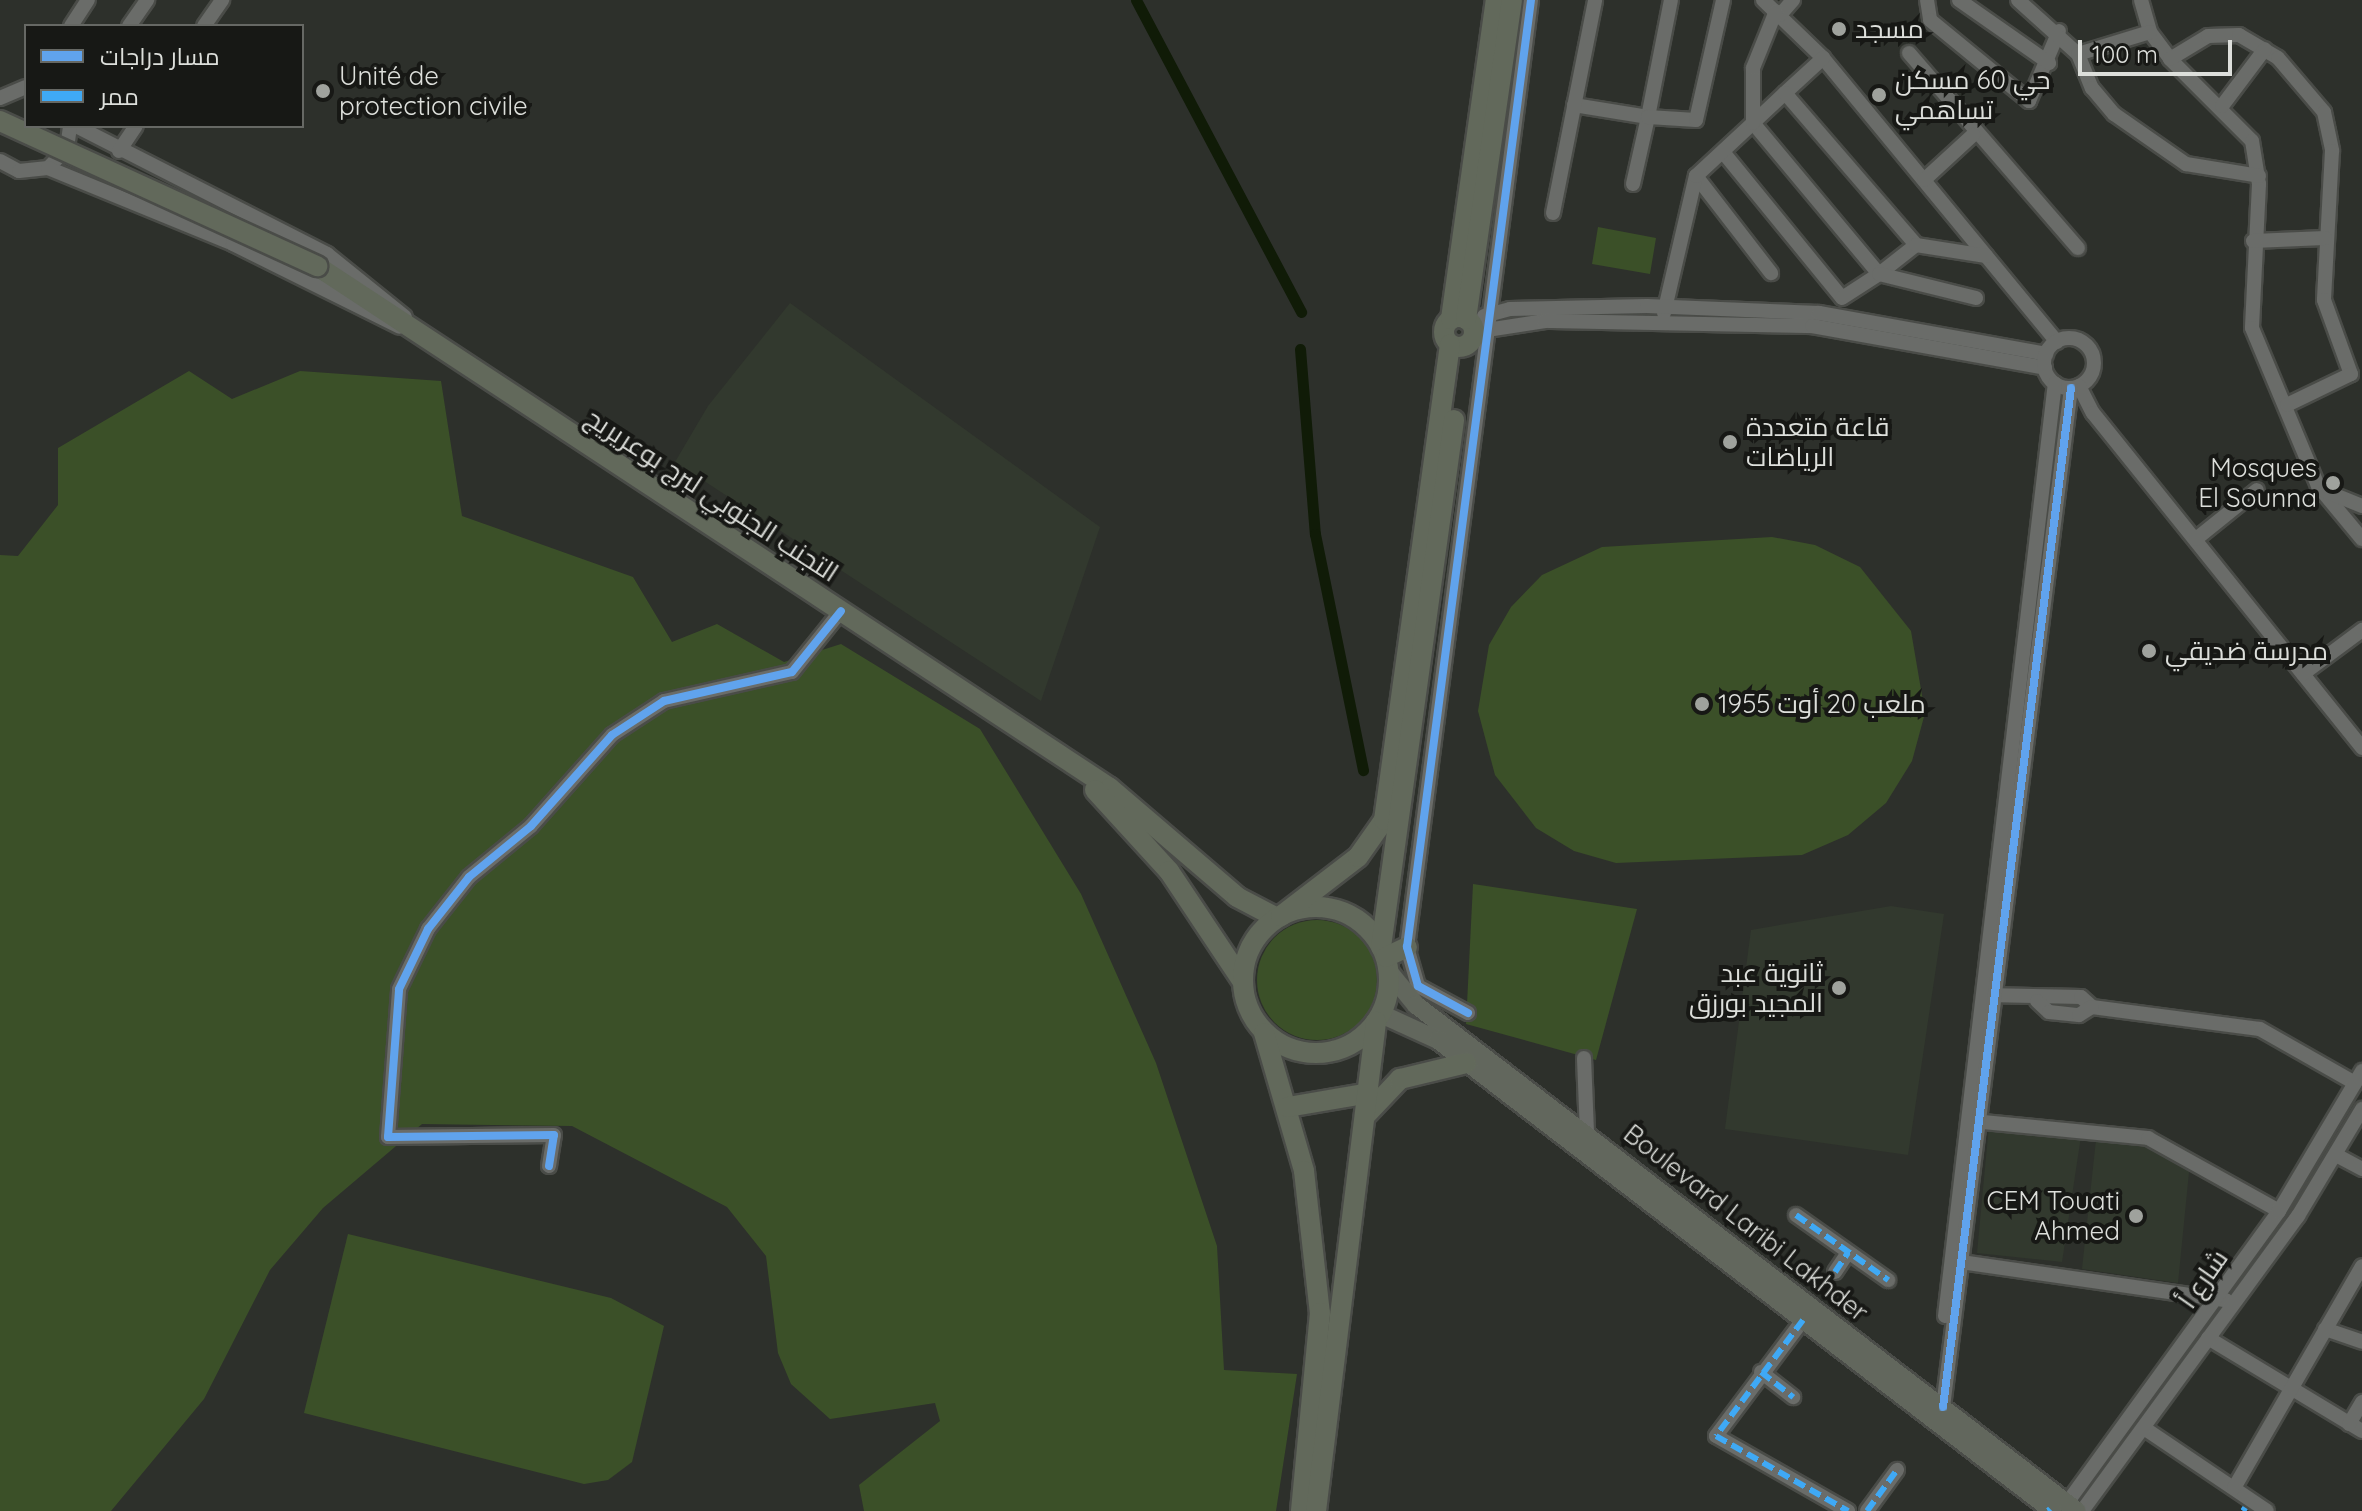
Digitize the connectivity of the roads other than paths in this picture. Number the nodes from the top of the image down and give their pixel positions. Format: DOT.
graph roads {
  1 [pos="88,0"];
  2 [pos="147,0"];
  3 [pos="222,0"];
  4 [pos="1496,0"];
  5 [pos="1512,0"];
  6 [pos="1531,0"];
  7 [pos="1595,0"];
  8 [pos="1671,0"];
  9 [pos="1723,0"];
  10 [pos="1763,0"];
  11 [pos="1793,0"];
  12 [pos="1927,0"];
  13 [pos="1959,0"];
  14 [pos="2018,0"];
  15 [pos="2141,0"];
  16 [pos="1778,13"];
  17 [pos="72,24"];
  18 [pos="130,24"];
  19 [pos="205,24"];
  20 [pos="2059,31"];
  21 [pos="2150,32"];
  22 [pos="2265,49"];
  23 [pos="1909,53"];
  24 [pos="2078,54"];
  25 [pos="1823,58"];
  26 [pos="2170,59"];
  27 [pos="2049,63"];
  28 [pos="1785,93"];
  29 [pos="1574,105"];
  30 [pos="2222,106"];
  31 [pos="1648,117"];
  32 [pos="0,121"];
  33 [pos="1753,123"];
  34 [pos="72,128"];
  35 [pos="77,128"];
  36 [pos="135,128"];
  37 [pos="1973,135"];
  38 [pos="119,151"];
  39 [pos="1723,152"];
  40 [pos="0,161"];
  41 [pos="48,168"];
  42 [pos="1696,176"];
  43 [pos="2259,176"];
  44 [pos="1924,180"];
  45 [pos="1633,184"];
  46 [pos="1553,213"];
  47 [pos="2325,238"];
  48 [pos="2253,241"];
  49 [pos="1916,245"];
  50 [pos="2078,248"];
  51 [pos="1986,256"];
  52 [pos="1771,273"];
  53 [pos="1879,274"];
  54 [pos="1976,298"];
  55 [pos="1664,307"];
  56 [pos="1663,323"];
  57 [pos="1469,328"];
  58 [pos="422,334"];
  59 [pos="2057,342"];
  60 [pos="2046,361"];
  61 [pos="2356,374"];
  62 [pos="2055,383"];
  63 [pos="2075,387"];
  64 [pos="2287,405"];
  65 [pos="2318,486"];
  66 [pos="2257,490"];
  67 [pos="2362,506"];
  68 [pos="2196,539"];
  69 [pos="2362,539"];
  70 [pos="841,611"];
  71 [pos="2362,630"];
  72 [pos="2303,674"];
  73 [pos="2362,748"];
  74 [pos="1077,769"];
  75 [pos="1279,917"];
  76 [pos="1407,947"];
  77 [pos="1385,959"];
  78 [pos="1243,982"];
  79 [pos="1989,995"];
  80 [pos="1468,1013"];
  81 [pos="1378,1018"];
  82 [pos="1264,1033"];
  83 [pos="1584,1058"];
  84 [pos="1466,1063"];
  85 [pos="2359,1077"];
  86 [pos="1369,1093"];
  87 [pos="1288,1107"];
  88 [pos="2362,1109"];
  89 [pos="1366,1115"];
  90 [pos="1974,1121"];
  91 [pos="1582,1140"];
  92 [pos="2336,1155"];
  93 [pos="549,1166"];
  94 [pos="2362,1169"];
  95 [pos="2279,1211"];
  96 [pos="1796,1215"];
  97 [pos="1848,1253"];
  98 [pos="1957,1261"];
  99 [pos="2362,1266"];
  100 [pos="1835,1272"];
  101 [pos="1888,1280"];
  102 [pos="2219,1299"];
  103 [pos="2239,1301"];
  104 [pos="1803,1320"];
  105 [pos="2325,1329"];
  106 [pos="2208,1338"];
  107 [pos="2362,1342"];
  108 [pos="1761,1372"];
  109 [pos="2289,1390"];
  110 [pos="1793,1397"];
  111 [pos="2362,1402"];
  112 [pos="1937,1409"];
  113 [pos="2355,1427"];
  114 [pos="2144,1428"];
  115 [pos="1897,1470"];
  116 [pos="2234,1488"];
  117 [pos="2063,1509"];
  118 [pos="1301,1511"];
  119 [pos="1316,1511"];
  120 [pos="1848,1511"];
  121 [pos="1867,1511"];
  122 [pos="2267,1511"];
  1 -- 17 [label="street"];
  2 -- 18 [label="street"];
  3 -- 19 [label="street"];
  4 -- 57 [label="highway"];
  5 -- 57 [label="highway"];
  6 -- 57 [label="street"];
  7 -- 29 [label="street"];
  8 -- 31 [label="street"];
  9 -- 31 [label="street"];
  10 -- 16 [label="street"];
  11 -- 16 [label="street"];
  12 -- 27 [label="street"];
  13 -- 27 [label="street"];
  14 -- 20 [label="street"];
  15 -- 21 [label="street"];
  16 -- 25 [label="street"];
  16 -- 33 [label="street"];
  20 -- 24 [label="street"];
  20 -- 27 [label="street"];
  21 -- 24 [label="street"];
  21 -- 26 [label="street"];
  22 -- 26 [label="street"];
  22 -- 30 [label="street"];
  22 -- 47 [label="street"];
  23 -- 37 [label="street"];
  24 -- 43 [label="street"];
  25 -- 28 [label="street"];
  25 -- 44 [label="street"];
  26 -- 30 [label="street"];
  28 -- 33 [label="street"];
  28 -- 49 [label="street"];
  29 -- 31 [label="street"];
  29 -- 46 [label="street"];
  30 -- 43 [label="street"];
  31 -- 45 [label="street"];
  32 -- 58 [label="highway, التجنب الجنوبي لبرج بوعريريج, bridge"];
  33 -- 39 [label="street"];
  33 -- 53 [label="street"];
  34 -- 41 [label="street"];
  35 -- 38 [label="street"];
  36 -- 38 [label="street"];
  37 -- 44 [label="street"];
  37 -- 50 [label="street"];
  38 -- 58 [label="street"];
  39 -- 42 [label="street"];
  39 -- 53 [label="street"];
  40 -- 41 [label="street"];
  41 -- 58 [label="street"];
  42 -- 52 [label="street"];
  42 -- 55 [label="street"];
  43 -- 48 [label="street"];
  44 -- 51 [label="street"];
  47 -- 48 [label="street"];
  47 -- 61 [label="street"];
  48 -- 64 [label="street"];
  49 -- 51 [label="street"];
  49 -- 53 [label="street"];
  51 -- 59 [label="street"];
  53 -- 54 [label="street"];
  55 -- 56 [label="street"];
  55 -- 57 [label="street"];
  55 -- 60 [label="street"];
  56 -- 57 [label="street"];
  56 -- 60 [label="street"];
  57 -- 75 [label="highway"];
  57 -- 76 [label="street"];
  57 -- 77 [label="highway"];
  58 -- 70 [label="highway, التجنب الجنوبي لبرج بوعريريج"];
  59 -- 60 [label="street"];
  59 -- 63 [label="street"];
  60 -- 62 [label="street"];
  61 -- 64 [label="street"];
  62 -- 63 [label="street"];
  62 -- 79 [label="street"];
  63 -- 68 [label="street"];
  63 -- 79 [label="street"];
  64 -- 65 [label="street"];
  65 -- 67 [label="street"];
  65 -- 69 [label="street"];
  66 -- 68 [label="street"];
  68 -- 72 [label="street"];
  70 -- 74 [label="highway, التجنب الجنوبي لبرج بوعريريج"];
  70 -- 93 [label="street"];
  71 -- 72 [label="street"];
  72 -- 73 [label="street"];
  74 -- 75 [label="highway, التجنب الجنوبي لبرج بوعريريج"];
  74 -- 78 [label="highway, التجنب الجنوبي لبرج بوعريريج"];
  75 -- 77 [label="highway"];
  75 -- 78 [label="highway"];
  76 -- 77 [label="highway"];
  76 -- 80 [label="street"];
  77 -- 81 [label="highway"];
  77 -- 91 [label="main road, Boulevard Laribi Lakhder"];
  78 -- 82 [label="highway"];
  79 -- 85 [label="street"];
  79 -- 90 [label="street"];
  81 -- 82 [label="highway"];
  81 -- 84 [label="main road, Boulevard Laribi Lakhder"];
  81 -- 86 [label="highway"];
  82 -- 87 [label="highway"];
  83 -- 91 [label="street"];
  84 -- 89 [label="highway"];
  84 -- 91 [label="main road, Boulevard Laribi Lakhder"];
  85 -- 95 [label="street, شارع أ"];
  86 -- 87 [label="highway"];
  86 -- 89 [label="highway"];
  87 -- 118 [label="highway"];
  88 -- 92 [label="street, شارع أ"];
  89 -- 119 [label="highway"];
  90 -- 95 [label="street"];
  90 -- 98 [label="street"];
  91 -- 104 [label="main road, Boulevard Laribi Lakhder"];
  91 -- 112 [label="main road, Boulevard Laribi Lakhder"];
  92 -- 94 [label="street"];
  92 -- 103 [label="street, شارع أ"];
  95 -- 102 [label="street, شارع أ"];
  96 -- 97 [label="street"];
  97 -- 100 [label="street"];
  97 -- 101 [label="street"];
  98 -- 102 [label="street"];
  98 -- 112 [label="street"];
  99 -- 105 [label="street"];
  102 -- 103 [label="street"];
  102 -- 117 [label="street, شارع أ"];
  103 -- 106 [label="street, شارع أ"];
  104 -- 108 [label="street"];
  104 -- 112 [label="main road, Boulevard Laribi Lakhder"];
  105 -- 107 [label="street"];
  105 -- 109 [label="street"];
  106 -- 109 [label="street"];
  106 -- 114 [label="street, شارع أ"];
  108 -- 110 [label="street"];
  108 -- 120 [label="street"];
  109 -- 113 [label="street"];
  109 -- 116 [label="street"];
  111 -- 113 [label="street"];
  112 -- 117 [label="main road, Boulevard Laribi Lakhder"];
  114 -- 116 [label="street"];
  114 -- 117 [label="street, شارع أ"];
  115 -- 121 [label="street"];
  116 -- 122 [label="street"];
}
